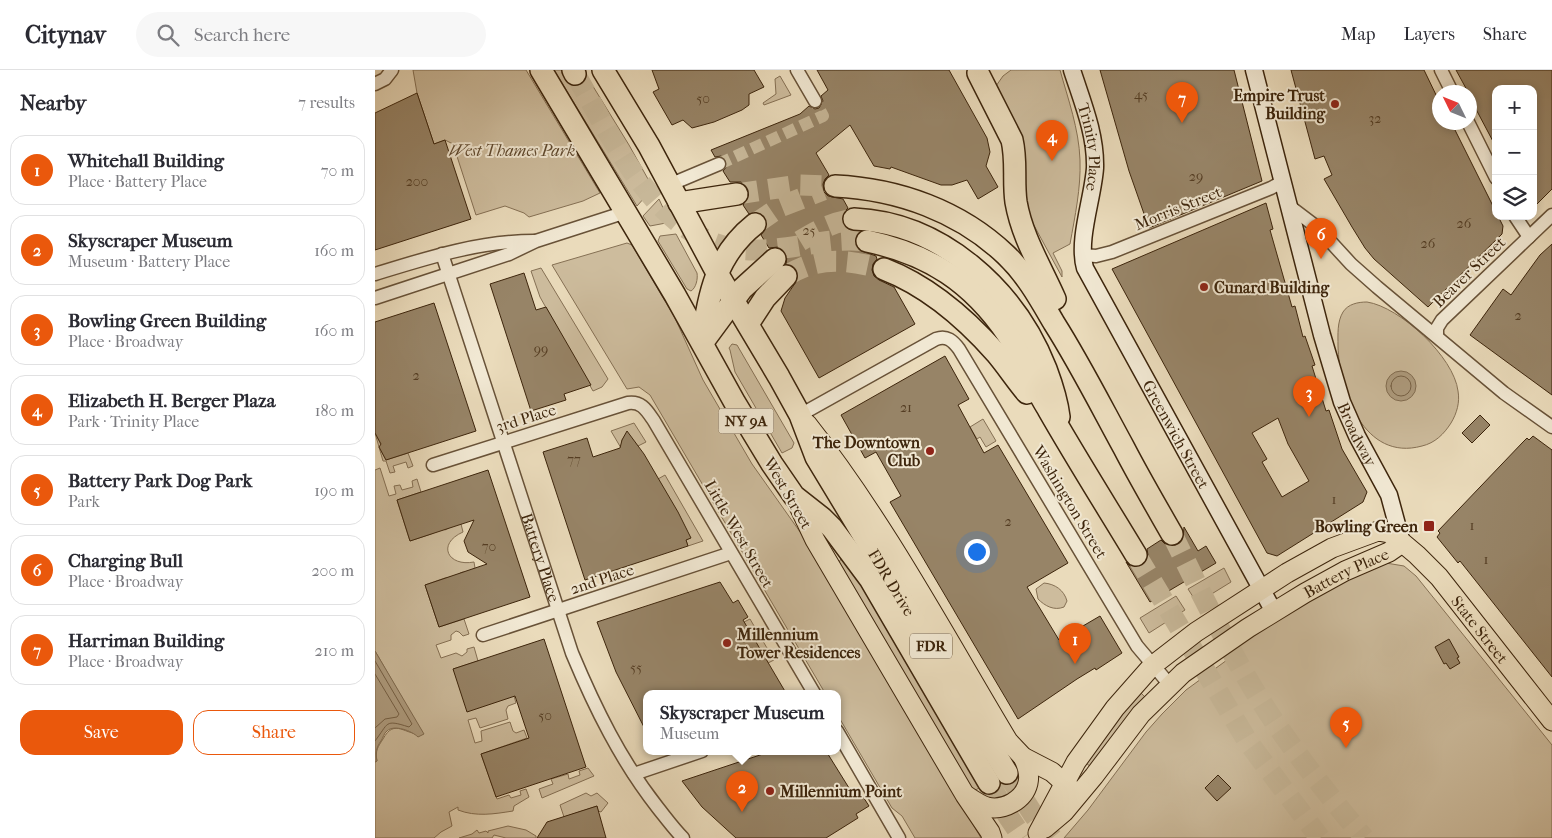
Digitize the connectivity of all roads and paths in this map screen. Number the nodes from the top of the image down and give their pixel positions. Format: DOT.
graph roads {
  1 [pos="392,70"];
  2 [pos="541,70"];
  3 [pos="603,70"];
  4 [pos="797,70"];
  5 [pos="1072,70"];
  6 [pos="1254,70"];
  7 [pos="1441,70"];
  8 [pos="980,71"];
  9 [pos="375,84"];
  10 [pos="1448,85"];
  11 [pos="815,101"];
  12 [pos="1471,130"];
  13 [pos="719,164"];
  14 [pos="1494,175"];
  15 [pos="1283,181"];
  16 [pos="835,186"];
  17 [pos="674,194"];
  18 [pos="737,194"];
  19 [pos="1289,206"];
  20 [pos="626,212"];
  21 [pos="1552,215"];
  22 [pos="854,219"];
  23 [pos="1518,220"];
  24 [pos="755,224"];
  25 [pos="1529,237"];
  26 [pos="537,241"];
  27 [pos="867,241"];
  28 [pos="442,254"];
  29 [pos="1083,255"];
  30 [pos="884,269"];
  31 [pos="449,273"];
  32 [pos="717,273"];
  33 [pos="375,274"];
  34 [pos="375,298"];
  35 [pos="734,300"];
  36 [pos="748,324"];
  37 [pos="1437,336"];
  38 [pos="702,342"];
  39 [pos="1074,354"];
  40 [pos="628,403"];
  41 [pos="1047,408"];
  42 [pos="800,415"];
  43 [pos="1552,427"];
  44 [pos="1060,429"];
  45 [pos="504,442"];
  46 [pos="433,465"];
  47 [pos="793,496"];
  48 [pos="1172,534"];
  49 [pos="1402,543"];
  50 [pos="731,553"];
  51 [pos="1137,555"];
  52 [pos="1262,590"];
  53 [pos="559,611"];
  54 [pos="1274,612"];
  55 [pos="483,635"];
  56 [pos="1152,666"];
  57 [pos="1170,686"];
  58 [pos="812,690"];
  59 [pos="1551,719"];
  60 [pos="841,738"];
  61 [pos="690,755"];
  62 [pos="1023,757"];
  63 [pos="634,774"];
  64 [pos="1064,783"];
  65 [pos="965,795"];
  66 [pos="1078,796"];
  67 [pos="1035,836"];
  68 [pos="683,838"];
  69 [pos="899,838"];
  70 [pos="992,838"];
  1 -- 9 [label="street"];
  2 -- 20 [label="highway, West Street / NY 9A"];
  3 -- 17 [label="highway, NY 9A"];
  4 -- 11 [label="street"];
  5 -- 29 [label="main road, Trinity Place"];
  6 -- 15 [label="main road, Broadway"];
  7 -- 10 [label="street"];
  8 -- 39 [label="highway"];
  12 -- 14 [label="street"];
  13 -- 17 [label="street"];
  15 -- 19 [label="main road, Broadway"];
  15 -- 29 [label="street, Morris Street"];
  16 -- 39 [label="highway"];
  17 -- 18 [label="highway"];
  17 -- 32 [label="highway, NY 9A"];
  19 -- 37 [label="street"];
  19 -- 49 [label="main road, Broadway"];
  20 -- 26 [label="street"];
  20 -- 38 [label="highway, West Street / NY 9A"];
  21 -- 25 [label="street, Beaver Street"];
  22 -- 44 [label="highway"];
  23 -- 25 [label="street"];
  24 -- 32 [label="highway"];
  25 -- 37 [label="street, Beaver Street"];
  26 -- 28 [label="street"];
  26 -- 31 [label="street"];
  27 -- 41 [label="highway"];
  28 -- 31 [label="street, Battery Place"];
  28 -- 33 [label="street"];
  29 -- 52 [label="main road, Greenwich Street"];
  30 -- 41 [label="highway"];
  31 -- 34 [label="street"];
  31 -- 45 [label="street, Battery Place"];
  32 -- 35 [label="highway, NY 9A"];
  32 -- 38 [label="highway"];
  35 -- 36 [label="highway, NY 9A"];
  35 -- 36 [label="highway"];
  35 -- 38 [label="highway"];
  36 -- 42 [label="highway, NY 9A"];
  37 -- 43 [label="street"];
  38 -- 47 [label="highway, West Street / NY 9A"];
  39 -- 48 [label="highway"];
  40 -- 45 [label="street, 3rd Place"];
  40 -- 50 [label="street, Little West Street"];
  41 -- 44 [label="highway"];
  42 -- 47 [label="highway, FDR Drive / FDR"];
  42 -- 56 [label="street, Washington Street"];
  42 -- 62 [label="main road"];
  44 -- 51 [label="highway"];
  45 -- 46 [label="street, 3rd Place"];
  45 -- 53 [label="street, Battery Place"];
  47 -- 65 [label="main road, West Street"];
  49 -- 52 [label="main road, Battery Place"];
  49 -- 54 [label="main road, Battery Place"];
  49 -- 59 [label="main road, State Street"];
  50 -- 53 [label="street, 2nd Place"];
  50 -- 58 [label="street, Little West Street"];
  52 -- 54 [label="main road, Greenwich Street"];
  52 -- 56 [label="main road, Battery Place"];
  53 -- 55 [label="street, 2nd Place"];
  53 -- 63 [label="street, Battery Place"];
  54 -- 57 [label="main road, Battery Place"];
  56 -- 57 [label="street, Washington Street"];
  56 -- 64 [label="main road, Battery Place"];
  57 -- 66 [label="main road, Battery Place"];
  60 -- 69 [label="street"];
  61 -- 63 [label="street"];
  62 -- 64 [label="main road"];
  62 -- 65 [label="main road"];
  63 -- 68 [label="street, Battery Place"];
  64 -- 66 [label="main road"];
  64 -- 67 [label="main road, Battery Place"];
  65 -- 70 [label="main road, West Street"];
  66 -- 67 [label="main road, Battery Place"];
}
